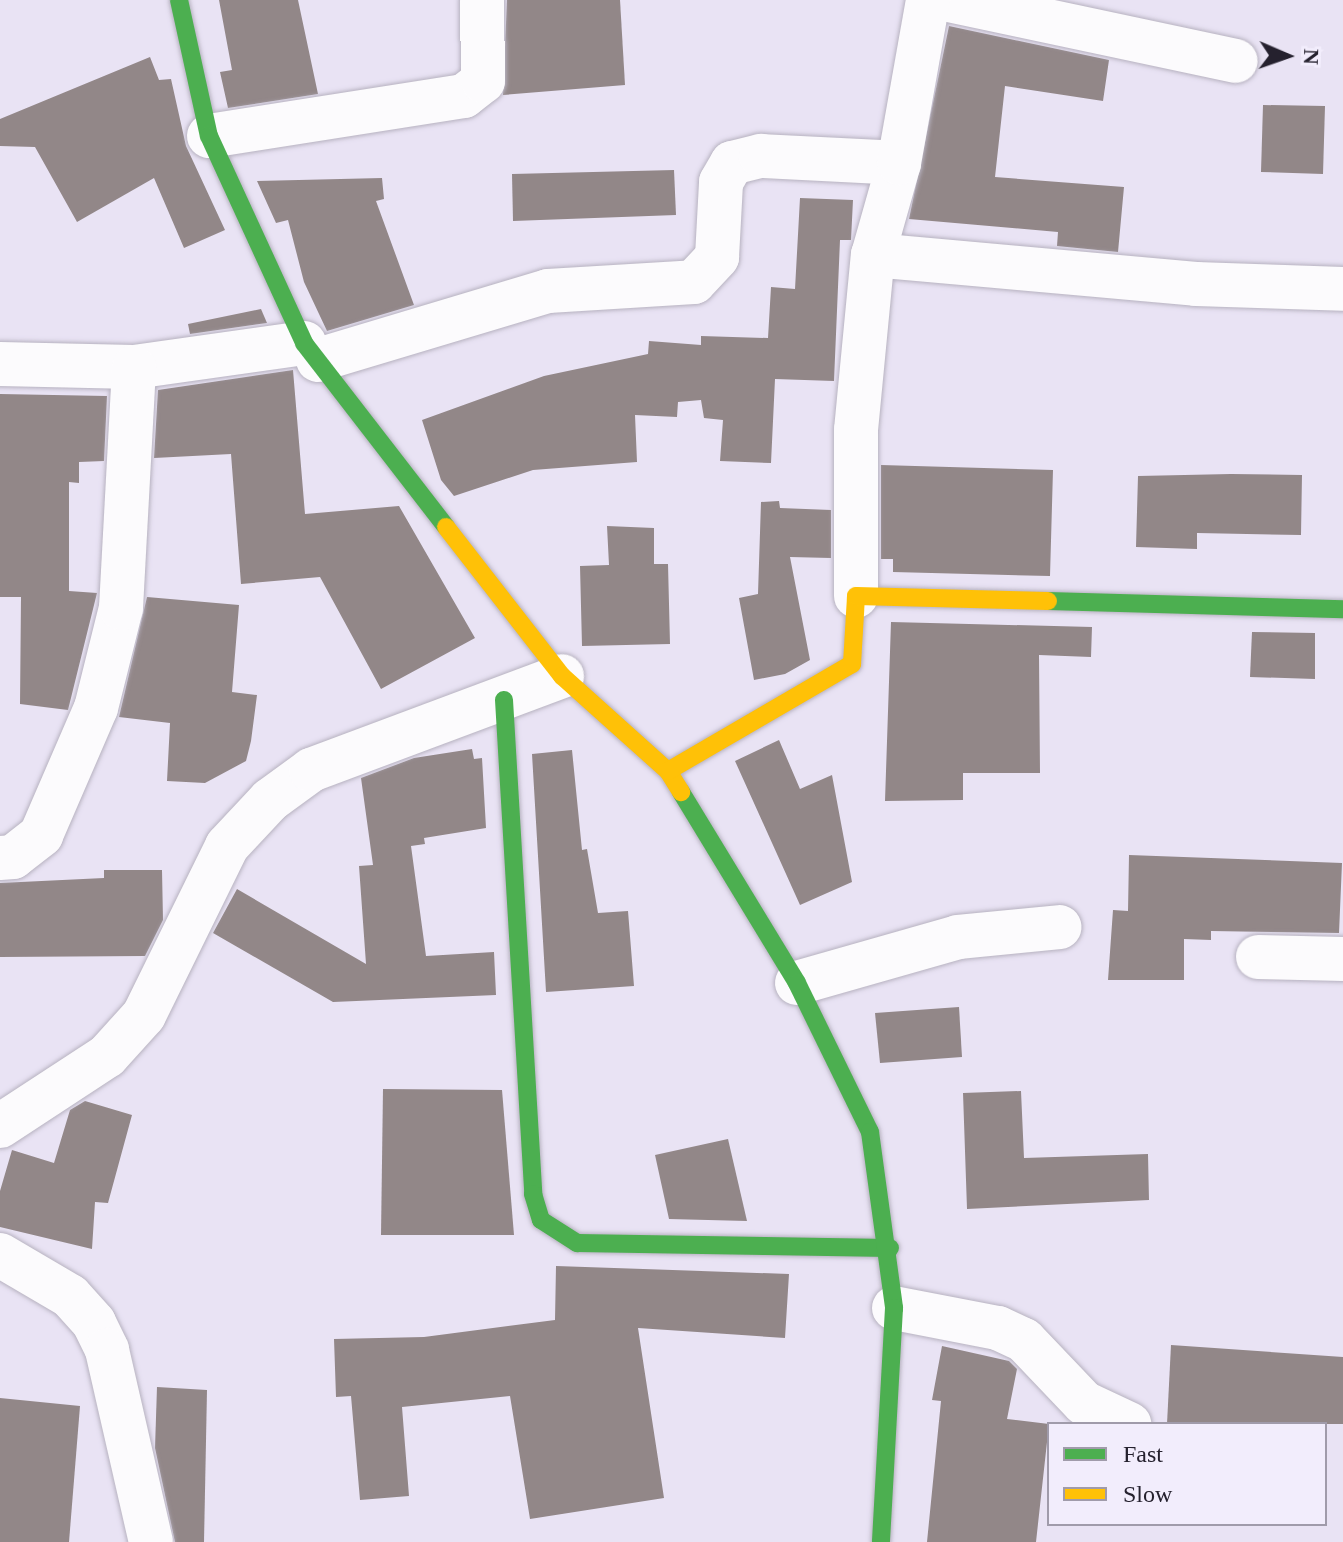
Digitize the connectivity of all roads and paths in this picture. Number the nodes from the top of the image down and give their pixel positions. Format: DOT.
graph roads {
  1 [pos="179,0"];
  2 [pos="482,0"];
  3 [pos="928,0"];
  4 [pos="949,0"];
  5 [pos="1236,61"];
  6 [pos="209,136"];
  7 [pos="899,163"];
  8 [pos="873,255"];
  9 [pos="1343,289"];
  10 [pos="311,352"];
  11 [pos="0,364"];
  12 [pos="134,367"];
  13 [pos="856,596"];
  14 [pos="1343,609"];
  15 [pos="562,676"];
  16 [pos="504,700"];
  17 [pos="668,771"];
  18 [pos="0,858"];
  19 [pos="1060,927"];
  20 [pos="1258,957"];
  21 [pos="1343,959"];
  22 [pos="797,983"];
  23 [pos="0,1126"];
  24 [pos="890,1248"];
  25 [pos="0,1255"];
  26 [pos="894,1308"];
  27 [pos="1125,1422"];
  28 [pos="151,1542"];
  29 [pos="881,1542"];
  1 -- 6 [label="street"];
  2 -- 6 [label="street"];
  3 -- 7 [label="street"];
  4 -- 5 [label="street"];
  6 -- 10 [label="street"];
  7 -- 8 [label="street"];
  7 -- 10 [label="street"];
  8 -- 9 [label="street"];
  8 -- 13 [label="street"];
  10 -- 12 [label="street"];
  10 -- 15 [label="street"];
  11 -- 12 [label="street"];
  12 -- 18 [label="street"];
  13 -- 14 [label="street"];
  13 -- 17 [label="street"];
  15 -- 16 [label="street"];
  15 -- 17 [label="street"];
  16 -- 23 [label="street"];
  16 -- 24 [label="street"];
  17 -- 22 [label="street"];
  19 -- 22 [label="street"];
  20 -- 21 [label="street"];
  22 -- 24 [label="street"];
  24 -- 26 [label="street"];
  25 -- 28 [label="street"];
  26 -- 27 [label="street"];
  26 -- 29 [label="street"];
}
